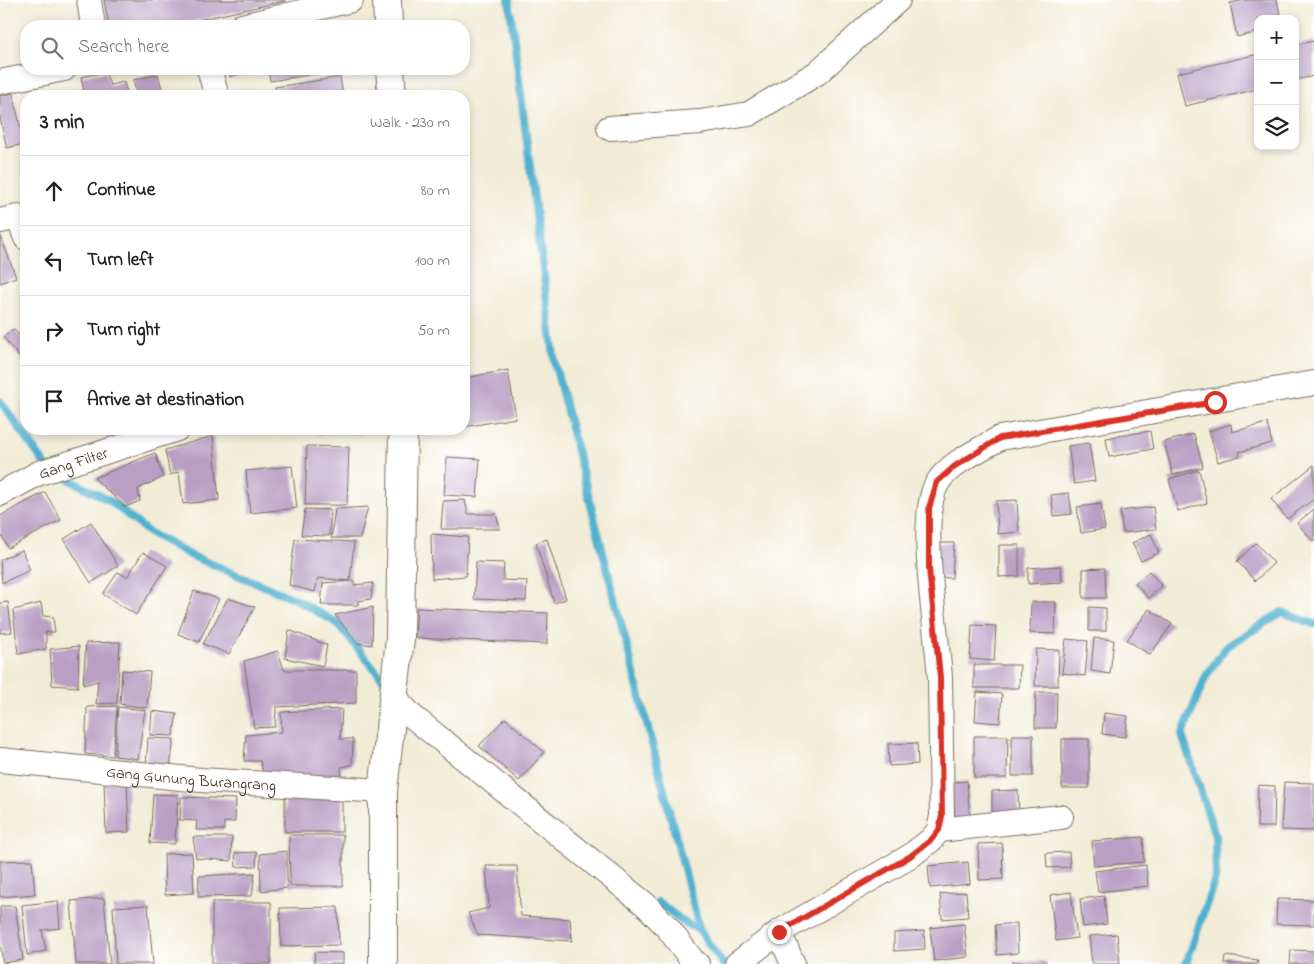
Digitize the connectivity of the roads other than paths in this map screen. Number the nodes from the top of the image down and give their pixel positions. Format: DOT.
graph roads {
  1 [pos="89,0"];
  2 [pos="352,0"];
  3 [pos="388,0"];
  4 [pos="898,0"];
  5 [pos="92,20"];
  6 [pos="267,20"];
  7 [pos="388,20"];
  8 [pos="34,75"];
  9 [pos="211,75"];
  10 [pos="390,75"];
  11 [pos="0,82"];
  12 [pos="215,90"];
  13 [pos="392,90"];
  14 [pos="609,128"];
  15 [pos="0,220"];
  16 [pos="20,223"];
  17 [pos="1314,383"];
  18 [pos="158,435"];
  19 [pos="403,435"];
  20 [pos="0,494"];
  21 [pos="394,693"];
  22 [pos="0,760"];
  23 [pos="383,791"];
  24 [pos="1061,817"];
  25 [pos="939,830"];
  26 [pos="774,936"];
  27 [pos="383,964"];
  28 [pos="697,964"];
  29 [pos="737,964"];
  30 [pos="793,964"];
  1 -- 5 [label="street"];
  2 -- 6 [label="street"];
  3 -- 7 [label="main road"];
  4 -- 14 [label="street"];
  8 -- 11 [label="street"];
  9 -- 12 [label="street"];
  10 -- 13 [label="main road"];
  15 -- 16 [label="street"];
  17 -- 25 [label="street"];
  18 -- 20 [label="street, Gang Filter"];
  19 -- 21 [label="main road"];
  21 -- 23 [label="main road"];
  21 -- 28 [label="street"];
  22 -- 23 [label="street, Gang Gunung Burangrang"];
  23 -- 27 [label="main road"];
  24 -- 25 [label="street"];
  25 -- 26 [label="street"];
  26 -- 29 [label="street"];
  26 -- 30 [label="street"];
}
